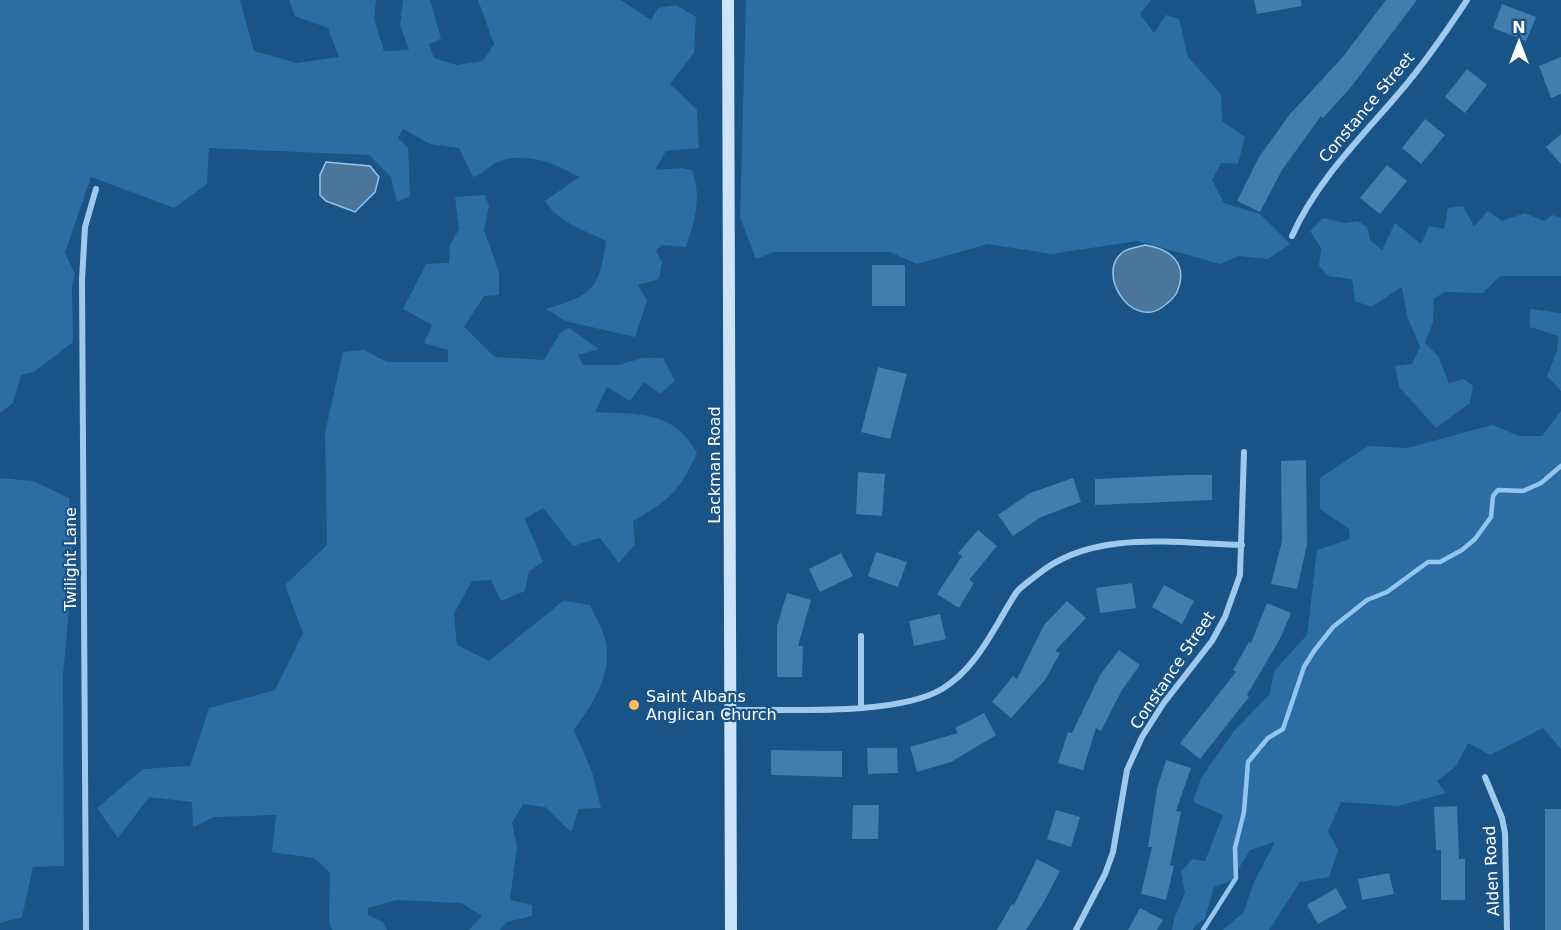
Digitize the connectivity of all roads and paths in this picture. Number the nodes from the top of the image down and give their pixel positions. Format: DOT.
graph roads {
  1 [pos="728,0"];
  2 [pos="1467,0"];
  3 [pos="96,189"];
  4 [pos="1292,236"];
  5 [pos="1244,452"];
  6 [pos="1242,545"];
  7 [pos="861,636"];
  8 [pos="861,707"];
  9 [pos="731,710"];
  10 [pos="1485,777"];
  11 [pos="86,930"];
  12 [pos="731,930"];
  13 [pos="1076,930"];
  14 [pos="1507,930"];
  1 -- 9 [label="main road, Lackman Road"];
  2 -- 4 [label="street, Constance Street"];
  3 -- 11 [label="street, Twilight Lane"];
  5 -- 6 [label="street, Constance Street"];
  6 -- 8 [label="street"];
  6 -- 13 [label="street, Constance Street"];
  7 -- 8 [label="street"];
  8 -- 9 [label="street"];
  9 -- 12 [label="main road, Lackman Road"];
  10 -- 14 [label="street, Alden Road"];
}
